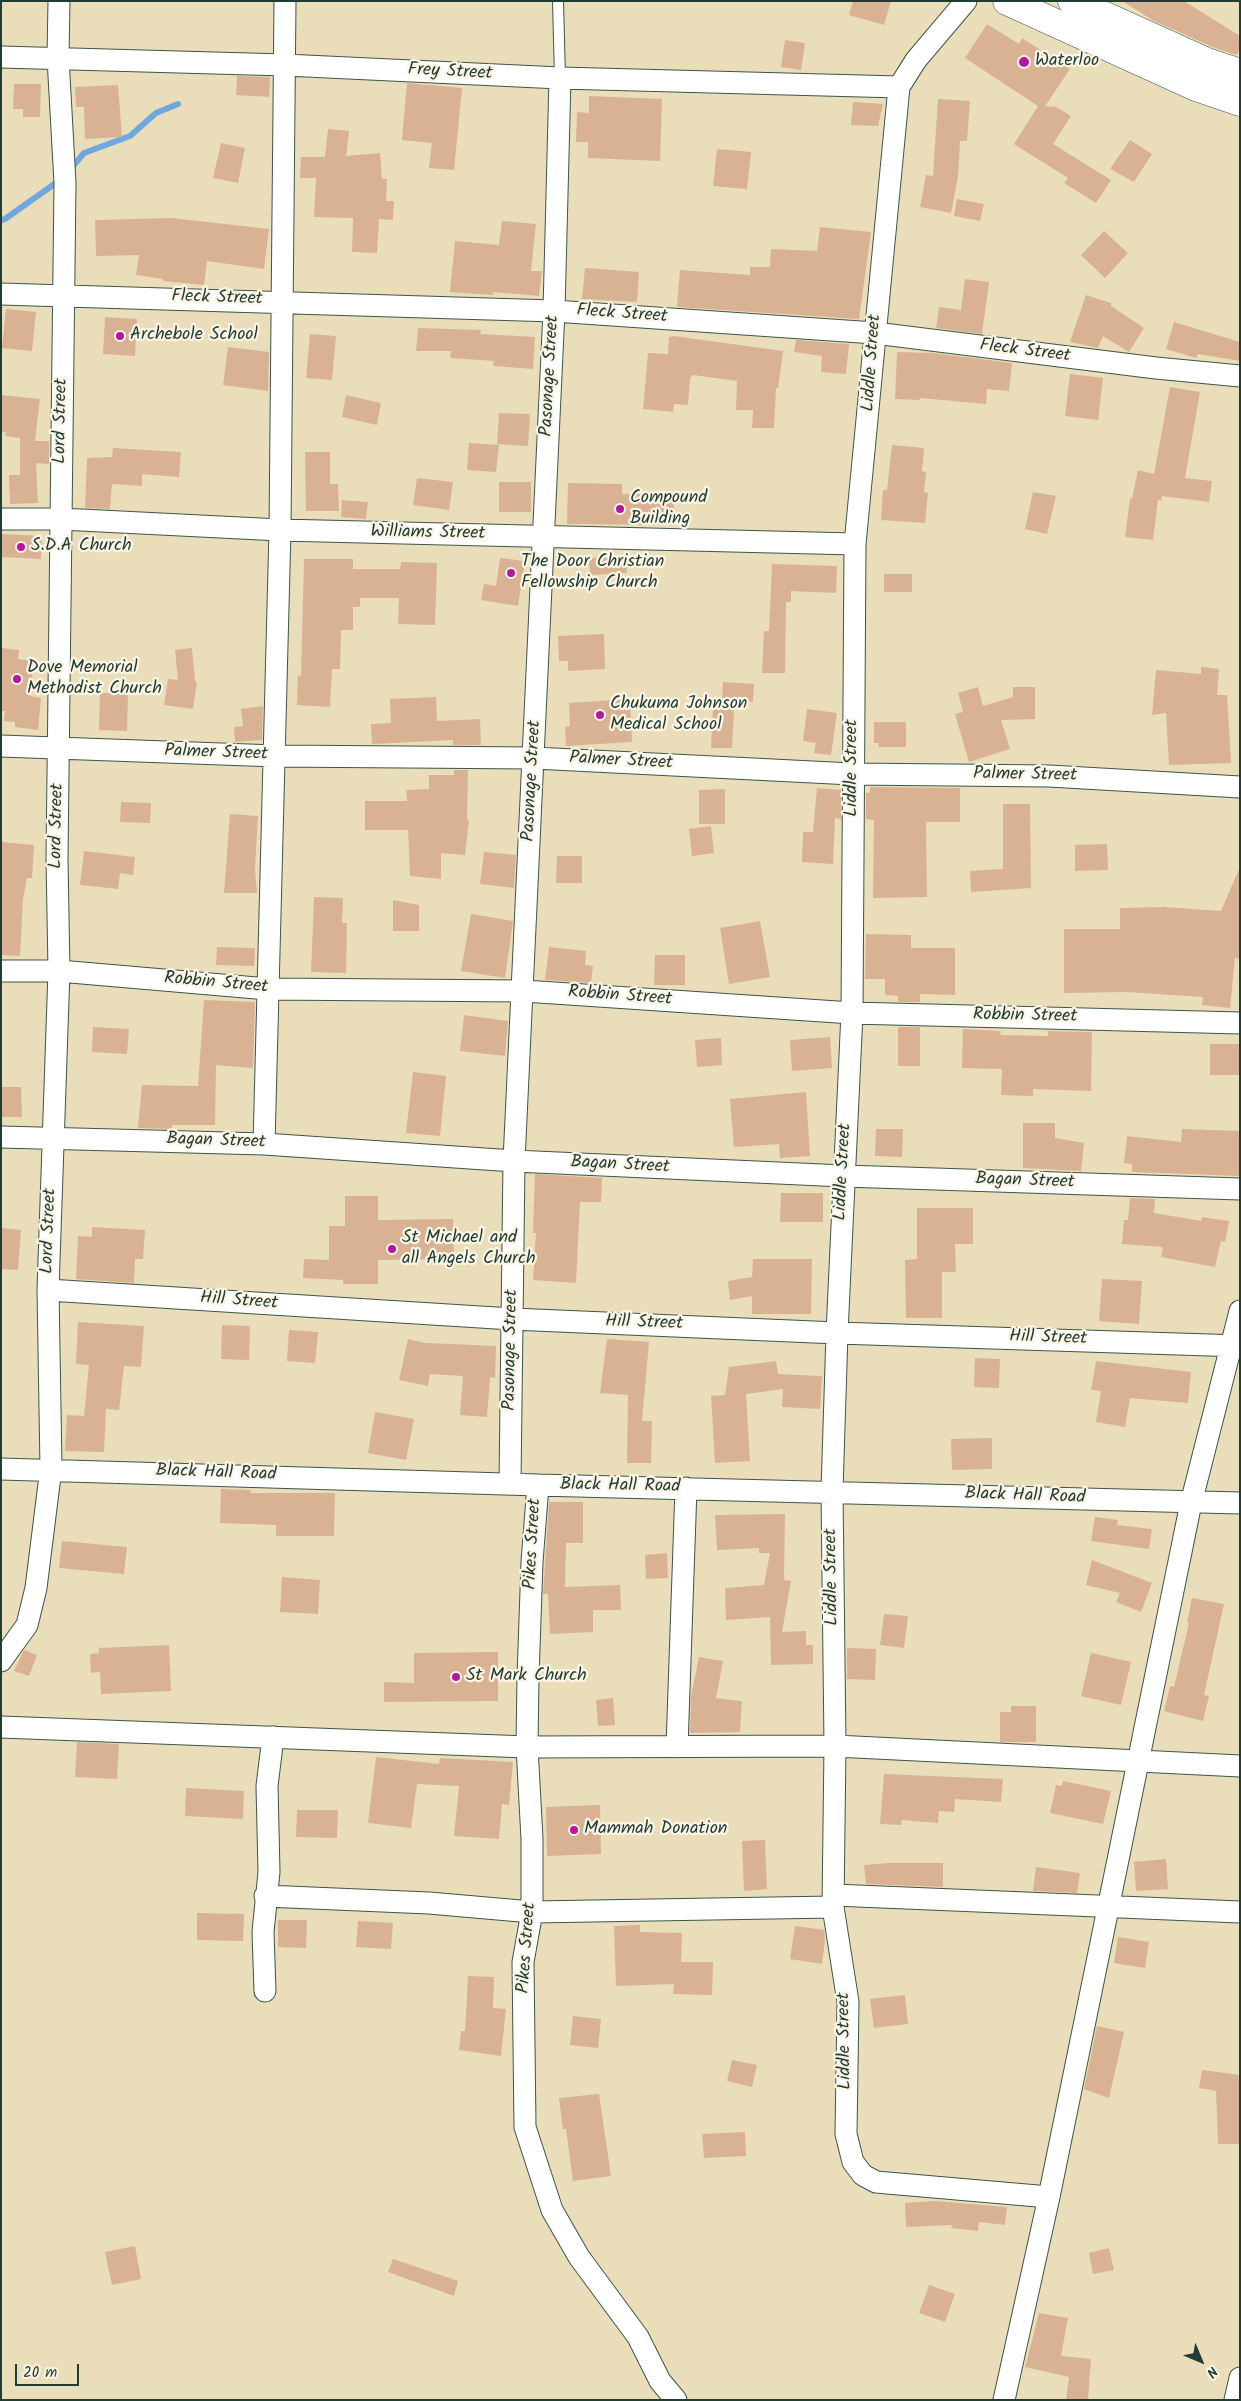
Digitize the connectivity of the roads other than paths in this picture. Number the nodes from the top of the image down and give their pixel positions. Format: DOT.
graph roads {
  1 [pos="59,1"];
  2 [pos="285,1"];
  3 [pos="558,1"];
  4 [pos="966,1"];
  5 [pos="1007,1"];
  6 [pos="1072,1"];
  7 [pos="1,57"];
  8 [pos="58,58"];
  9 [pos="286,65"];
  10 [pos="1240,73"];
  11 [pos="560,78"];
  12 [pos="899,87"];
  13 [pos="1240,102"];
  14 [pos="1,294"];
  15 [pos="64,295"];
  16 [pos="282,301"];
  17 [pos="554,311"];
  18 [pos="875,333"];
  19 [pos="1240,376"];
  20 [pos="1,519"];
  21 [pos="61,519"];
  22 [pos="280,530"];
  23 [pos="544,536"];
  24 [pos="856,544"];
  25 [pos="1,746"];
  26 [pos="59,748"];
  27 [pos="276,756"];
  28 [pos="534,758"];
  29 [pos="852,774"];
  30 [pos="1240,787"];
  31 [pos="1,971"];
  32 [pos="59,971"];
  33 [pos="268,989"];
  34 [pos="524,991"];
  35 [pos="852,1013"];
  36 [pos="1240,1024"];
  37 [pos="1,1137"];
  38 [pos="54,1138"];
  39 [pos="264,1144"];
  40 [pos="514,1161"];
  41 [pos="844,1176"];
  42 [pos="1240,1189"];
  43 [pos="48,1290"];
  44 [pos="1240,1311"];
  45 [pos="512,1319"];
  46 [pos="837,1333"];
  47 [pos="1236,1345"];
  48 [pos="51,1468"];
  49 [pos="1,1469"];
  50 [pos="510,1483"];
  51 [pos="538,1485"];
  52 [pos="686,1488"];
  53 [pos="832,1491"];
  54 [pos="1191,1503"];
  55 [pos="1240,1503"];
  56 [pos="1,1661"];
  57 [pos="1,1727"];
  58 [pos="272,1737"];
  59 [pos="835,1746"];
  60 [pos="527,1747"];
  61 [pos="677,1747"];
  62 [pos="1139,1760"];
  63 [pos="1240,1766"];
  64 [pos="265,1896"];
  65 [pos="834,1901"];
  66 [pos="1108,1905"];
  67 [pos="532,1912"];
  68 [pos="1240,1912"];
  69 [pos="264,1991"];
  70 [pos="1049,2197"];
  71 [pos="1240,2378"];
  72 [pos="676,2400"];
  73 [pos="1004,2400"];
  74 [pos="1235,2400"];
  1 -- 8 [label="street, Lord Street"];
  2 -- 9 [label="street"];
  3 -- 11 [label="lane"];
  4 -- 12 [label="street, Liddle Street"];
  5 -- 13 [label="highway"];
  6 -- 10 [label="highway"];
  7 -- 8 [label="street, Frey Street"];
  8 -- 9 [label="street, Frey Street"];
  8 -- 15 [label="street, Lord Street"];
  9 -- 11 [label="street, Frey Street"];
  9 -- 16 [label="street"];
  11 -- 12 [label="street, Frey Street"];
  11 -- 17 [label="street, Pasonage Street"];
  12 -- 18 [label="street, Liddle Street"];
  14 -- 15 [label="street, Fleck Street"];
  15 -- 16 [label="street, Fleck Street"];
  15 -- 21 [label="street, Lord Street"];
  16 -- 17 [label="street, Fleck Street"];
  16 -- 22 [label="street"];
  17 -- 18 [label="street, Fleck Street"];
  17 -- 23 [label="street, Pasonage Street"];
  18 -- 19 [label="street, Fleck Street"];
  18 -- 24 [label="street, Liddle Street"];
  20 -- 21 [label="street, Williams Street"];
  21 -- 22 [label="street, Williams Street"];
  21 -- 26 [label="street, Lord Street"];
  22 -- 23 [label="street, Williams Street"];
  22 -- 27 [label="street"];
  23 -- 24 [label="street, Williams Street"];
  23 -- 28 [label="street, Pasonage Street"];
  24 -- 29 [label="street, Liddle Street"];
  25 -- 26 [label="street, Palmer Street"];
  26 -- 27 [label="street, Palmer Street"];
  26 -- 32 [label="street, Lord Street"];
  27 -- 28 [label="street, Palmer Street"];
  27 -- 33 [label="street"];
  28 -- 29 [label="street, Palmer Street"];
  28 -- 34 [label="street, Pasonage Street"];
  29 -- 30 [label="street, Palmer Street"];
  29 -- 35 [label="street, Liddle Street"];
  31 -- 32 [label="street, Robbin Street"];
  32 -- 33 [label="street, Robbin Street"];
  32 -- 38 [label="street, Lord Street"];
  33 -- 34 [label="street, Robbin Street"];
  33 -- 39 [label="street"];
  34 -- 35 [label="street, Robbin Street"];
  34 -- 40 [label="street, Pasonage Street"];
  35 -- 36 [label="street, Robbin Street"];
  35 -- 41 [label="street, Liddle Street"];
  37 -- 38 [label="street, Bagan Street"];
  38 -- 39 [label="street, Bagan Street"];
  38 -- 43 [label="street, Lord Street"];
  39 -- 40 [label="street, Bagan Street"];
  40 -- 41 [label="street, Bagan Street"];
  40 -- 45 [label="street, Pasonage Street"];
  41 -- 42 [label="street, Bagan Street"];
  41 -- 46 [label="street, Liddle Street"];
  43 -- 45 [label="street, Hill Street"];
  43 -- 48 [label="street, Lord Street"];
  44 -- 47 [label="street"];
  45 -- 46 [label="street, Hill Street"];
  45 -- 50 [label="street, Pasonage Street"];
  46 -- 47 [label="street, Hill Street"];
  46 -- 53 [label="street, Liddle Street"];
  47 -- 54 [label="street"];
  48 -- 49 [label="street, Black Hall Road"];
  48 -- 50 [label="street, Black Hall Road"];
  48 -- 56 [label="street, Lord Street"];
  50 -- 51 [label="street, Black Hall Road"];
  51 -- 52 [label="street, Black Hall Road"];
  51 -- 60 [label="street, Pikes Street"];
  52 -- 53 [label="street, Black Hall Road"];
  52 -- 61 [label="street"];
  53 -- 54 [label="street, Black Hall Road"];
  53 -- 59 [label="street, Liddle Street"];
  54 -- 55 [label="street, Black Hall Road"];
  54 -- 62 [label="street"];
  57 -- 58 [label="street"];
  58 -- 60 [label="street"];
  58 -- 64 [label="street"];
  59 -- 61 [label="street"];
  59 -- 62 [label="street"];
  59 -- 65 [label="street, Liddle Street"];
  60 -- 61 [label="street"];
  60 -- 67 [label="street, Pikes Street"];
  62 -- 63 [label="street"];
  62 -- 66 [label="street"];
  64 -- 67 [label="street"];
  64 -- 69 [label="street"];
  65 -- 66 [label="street"];
  65 -- 67 [label="street"];
  65 -- 70 [label="street, Liddle Street"];
  66 -- 68 [label="street"];
  66 -- 70 [label="street"];
  67 -- 72 [label="street, Pikes Street"];
  70 -- 73 [label="street"];
  71 -- 74 [label="street"];
}
